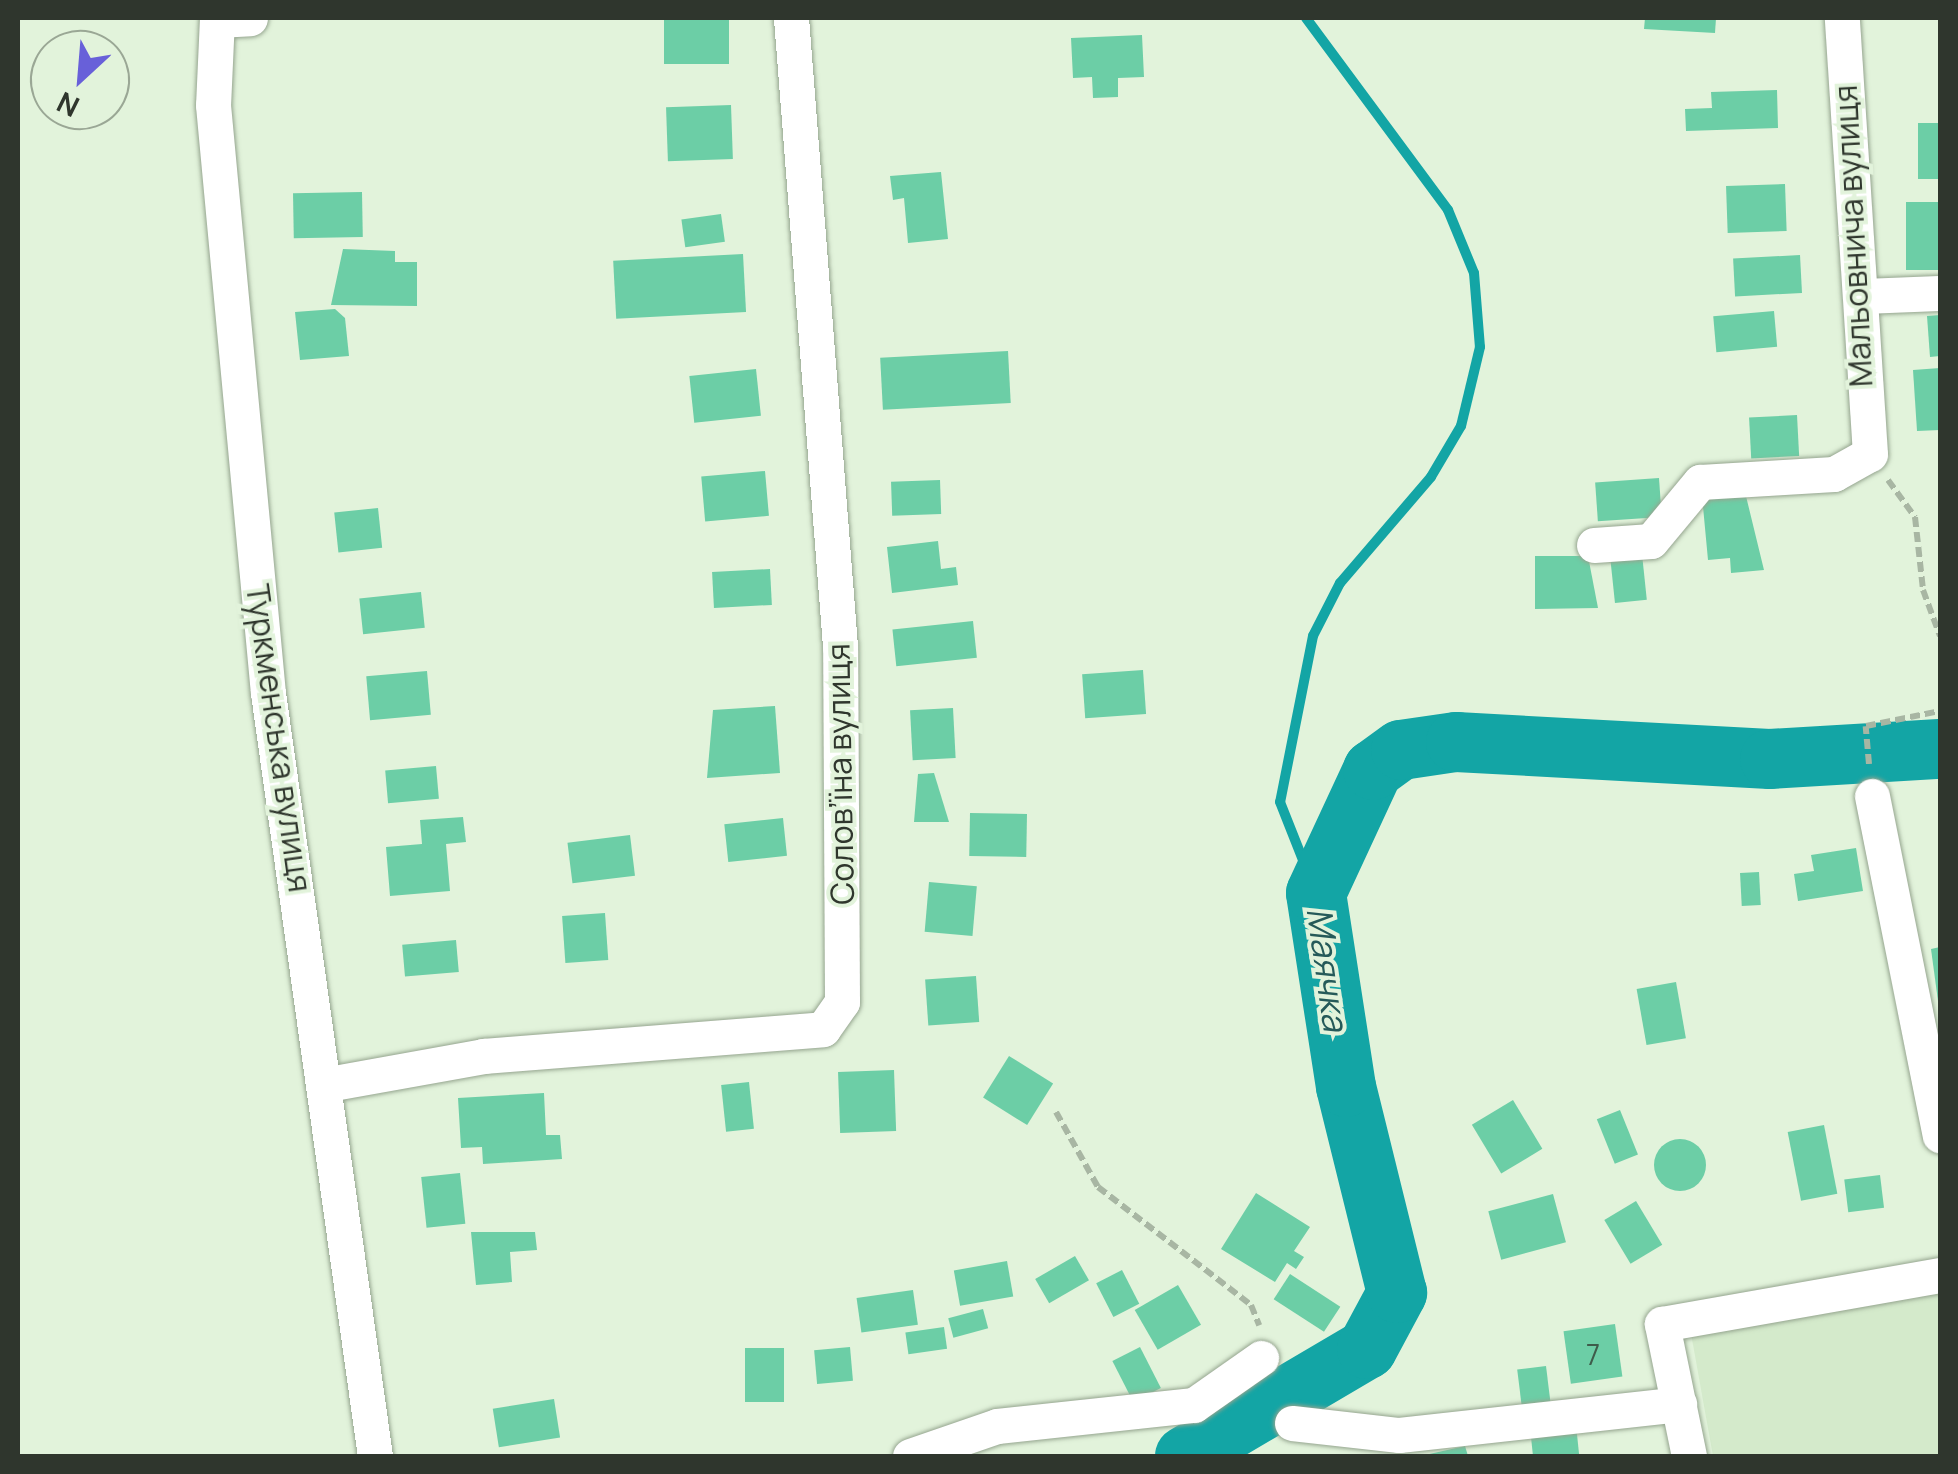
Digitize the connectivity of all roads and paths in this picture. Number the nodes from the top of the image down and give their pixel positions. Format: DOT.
graph roads {
  1 [pos="228,18"];
  2 [pos="791,18"];
  3 [pos="1842,18"];
  4 [pos="1940,293"];
  5 [pos="1862,296"];
  6 [pos="1870,454"];
  7 [pos="1594,545"];
  8 [pos="1940,636"];
  9 [pos="1940,712"];
  10 [pos="1866,726"];
  11 [pos="1872,796"];
  12 [pos="328,1084"];
  13 [pos="1056,1112"];
  14 [pos="1940,1135"];
  15 [pos="1940,1275"];
  16 [pos="1261,1358"];
  17 [pos="1679,1404"];
  18 [pos="1292,1423"];
  19 [pos="375,1456"];
  20 [pos="910,1456"];
  21 [pos="1690,1456"];
  1 -- 12 [label="street, Туркменська вулиця"];
  2 -- 12 [label="street, Соловʼїна вулиця"];
  3 -- 5 [label="street, Мальовнича вулиця"];
  4 -- 5 [label="street"];
  5 -- 6 [label="street, Мальовнича вулиця"];
  6 -- 7 [label="street"];
  6 -- 8 [label="path"];
  9 -- 10 [label="path"];
  11 -- 14 [label="street"];
  12 -- 19 [label="street, Туркменська вулиця"];
  13 -- 16 [label="path"];
  15 -- 17 [label="street"];
  16 -- 20 [label="street"];
  17 -- 18 [label="street"];
  17 -- 21 [label="street"];
}
